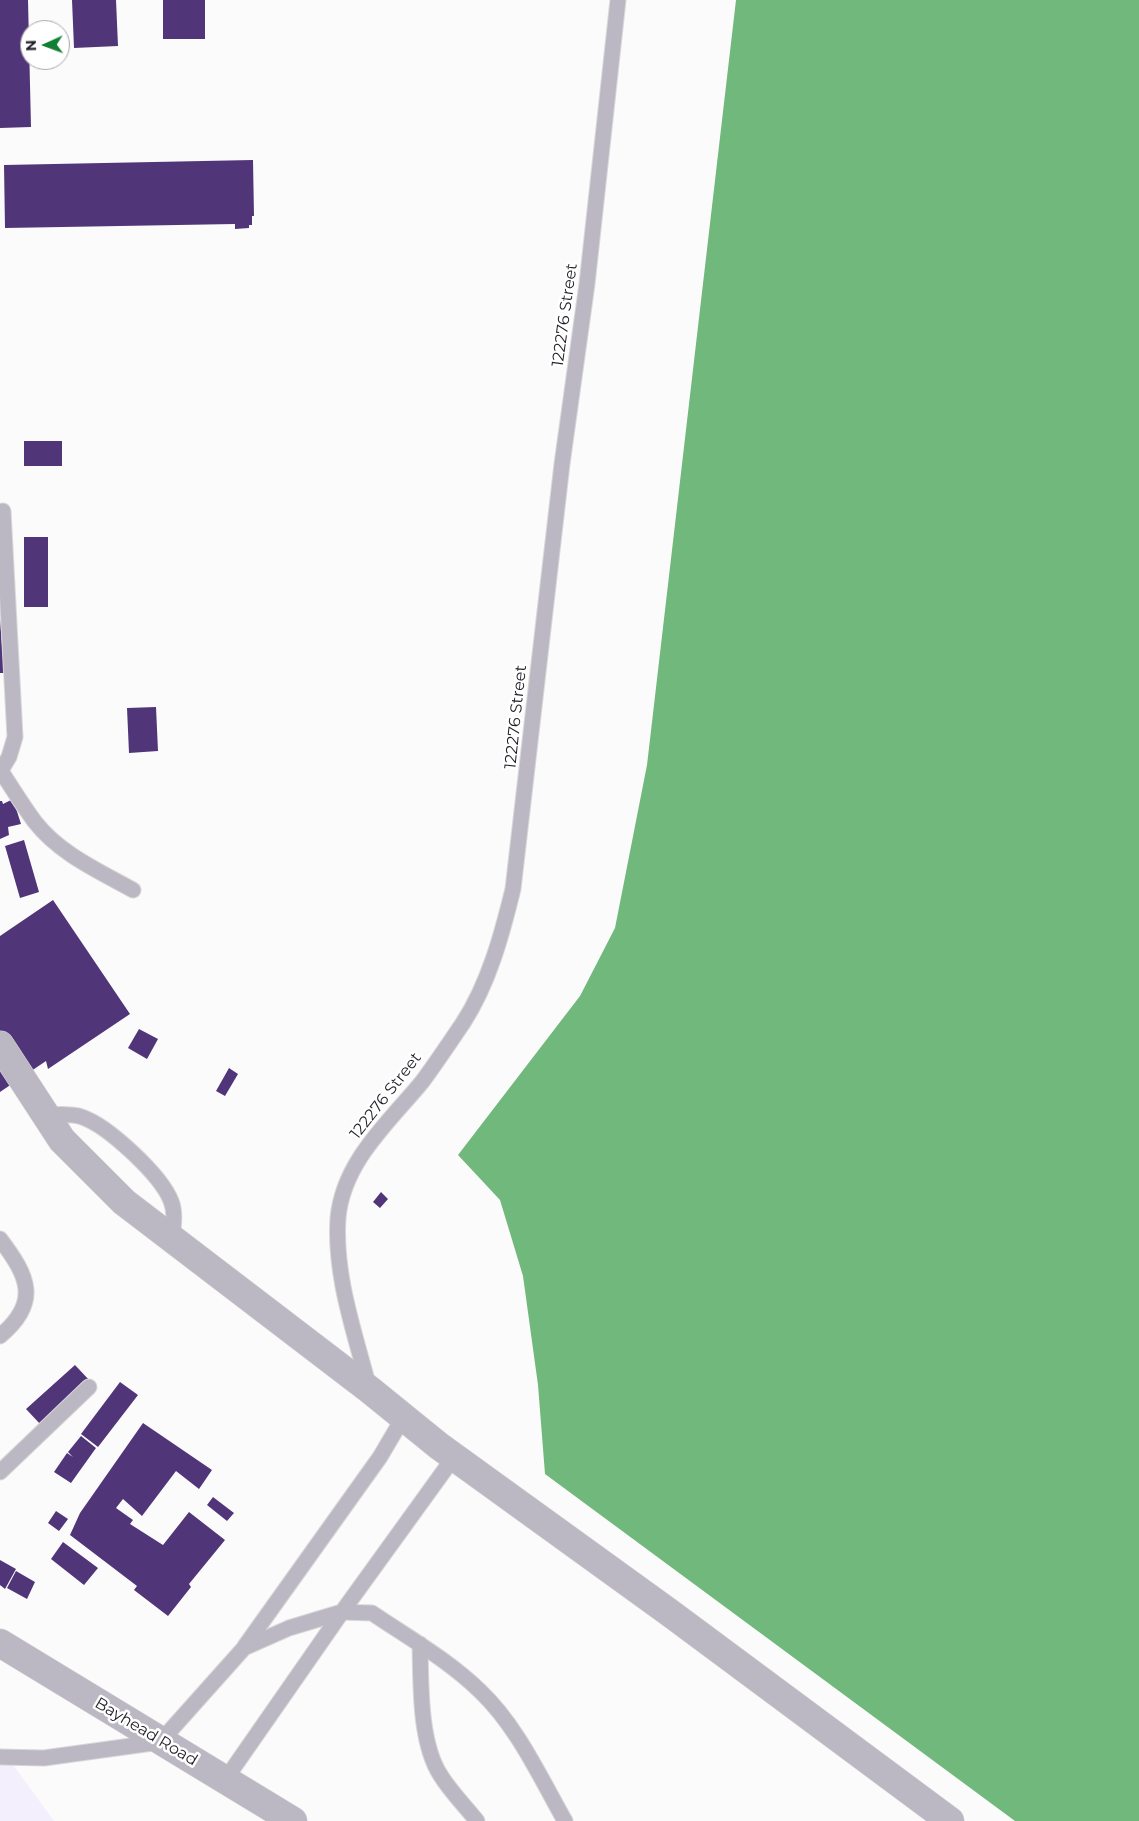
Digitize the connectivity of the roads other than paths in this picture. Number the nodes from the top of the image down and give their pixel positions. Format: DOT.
graph roads {
  1 [pos="618,0"];
  2 [pos="3,511"];
  3 [pos="0,771"];
  4 [pos="133,890"];
  5 [pos="0,1045"];
  6 [pos="44,1115"];
  7 [pos="0,1239"];
  8 [pos="172,1240"];
  9 [pos="0,1336"];
  10 [pos="89,1387"];
  11 [pos="370,1390"];
  12 [pos="403,1418"];
  13 [pos="454,1457"];
  14 [pos="0,1472"];
  15 [pos="342,1612"];
  16 [pos="0,1643"];
  17 [pos="420,1644"];
  18 [pos="244,1648"];
  19 [pos="160,1742"];
  20 [pos="0,1757"];
  21 [pos="225,1780"];
  22 [pos="293,1821"];
  23 [pos="477,1821"];
  24 [pos="565,1821"];
  25 [pos="950,1821"];
  1 -- 11 [label="lane, 122276 Street"];
  2 -- 3 [label="lane"];
  3 -- 4 [label="lane"];
  5 -- 6 [label="street"];
  6 -- 8 [label="street"];
  6 -- 8 [label="lane"];
  7 -- 9 [label="lane"];
  8 -- 11 [label="street"];
  10 -- 14 [label="lane"];
  11 -- 12 [label="street"];
  12 -- 13 [label="street"];
  12 -- 18 [label="lane"];
  13 -- 15 [label="lane"];
  13 -- 25 [label="street"];
  15 -- 17 [label="lane"];
  15 -- 18 [label="lane"];
  15 -- 21 [label="lane"];
  16 -- 19 [label="street, Bayhead Road"];
  17 -- 23 [label="lane"];
  17 -- 24 [label="lane"];
  18 -- 19 [label="lane"];
  19 -- 20 [label="lane"];
  19 -- 21 [label="street, Bayhead Road"];
  21 -- 22 [label="street, Bayhead Road"];
}
